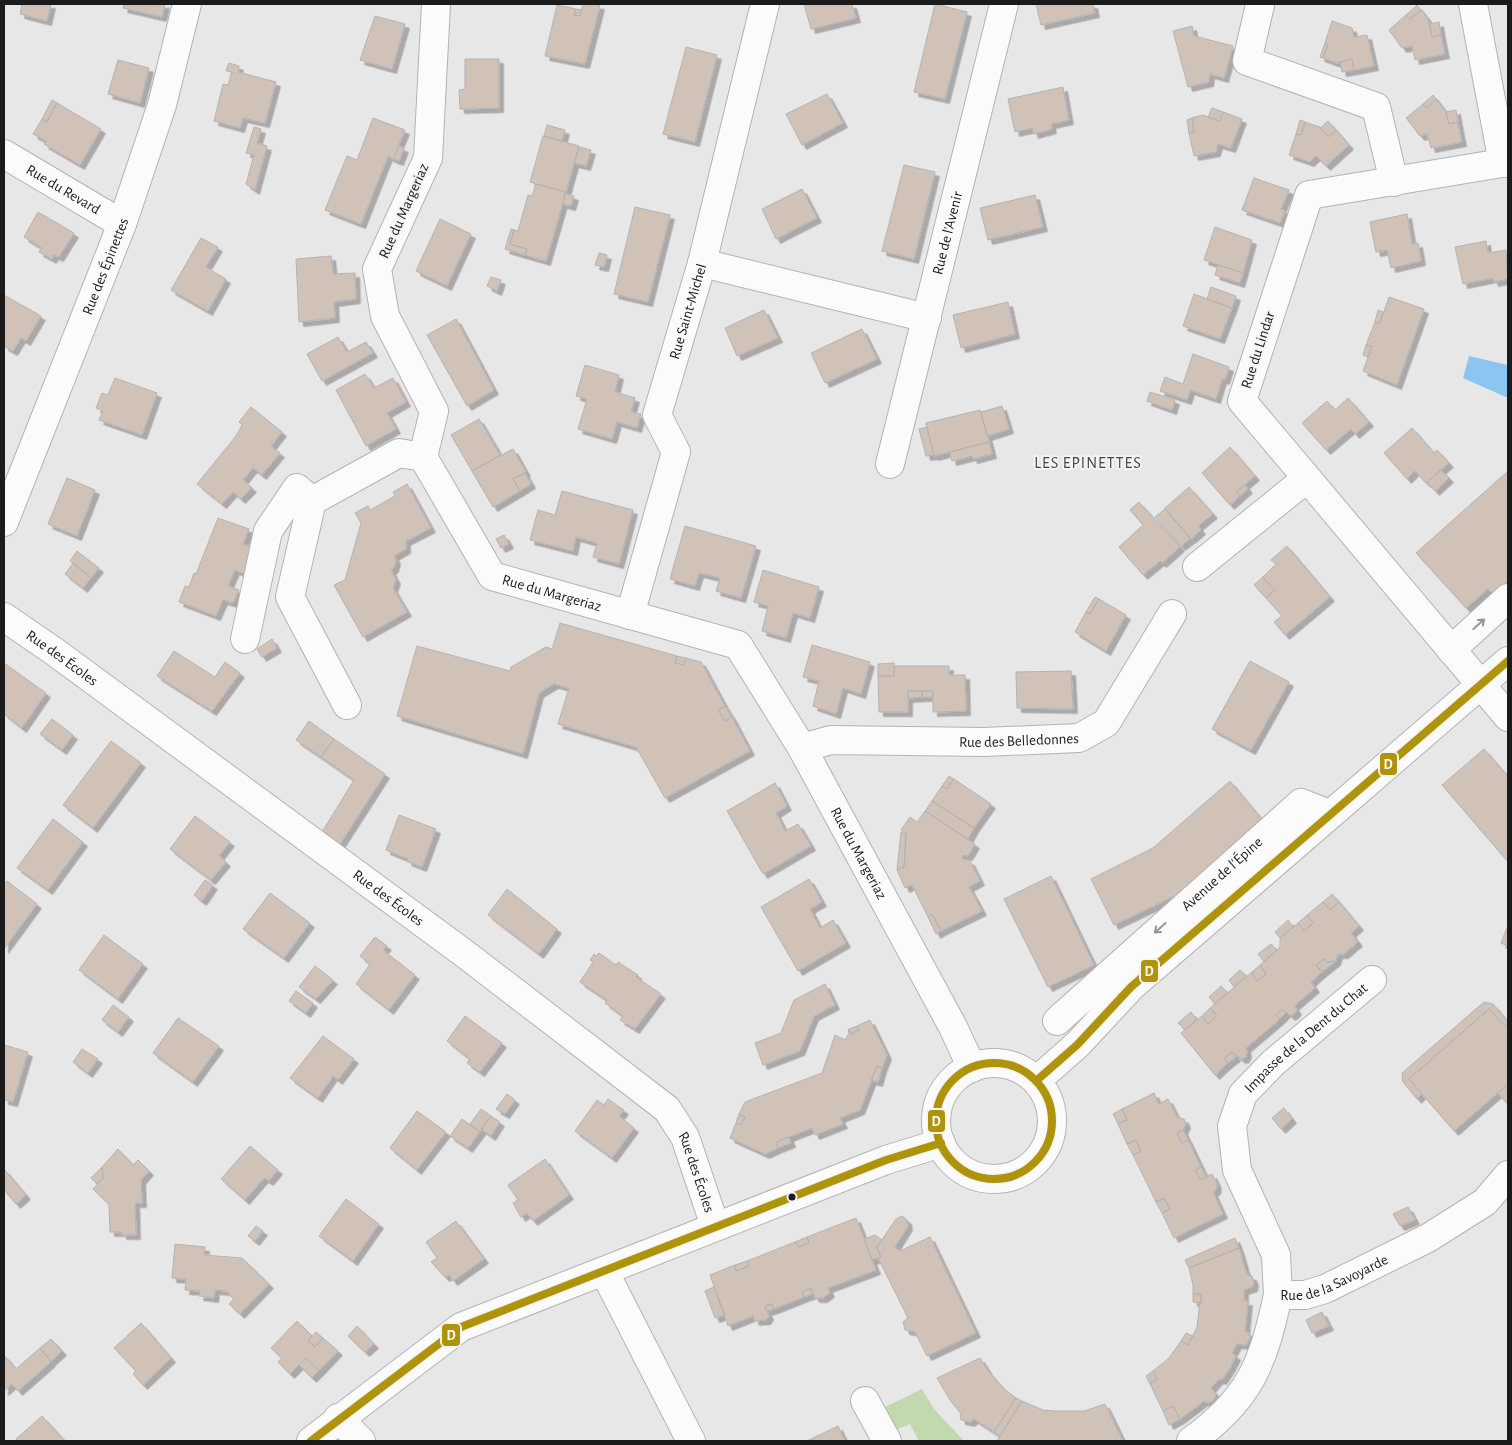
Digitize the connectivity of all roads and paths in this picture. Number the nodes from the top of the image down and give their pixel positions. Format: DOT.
graph roads {
  1 [pos="187,4"];
  2 [pos="436,4"];
  3 [pos="765,4"];
  4 [pos="1004,4"];
  5 [pos="1473,4"];
  6 [pos="1260,5"];
  7 [pos="4,154"];
  8 [pos="1506,162"];
  9 [pos="1394,182"];
  10 [pos="122,224"];
  11 [pos="702,263"];
  12 [pos="927,318"];
  13 [pos="422,457"];
  14 [pos="890,464"];
  15 [pos="1306,479"];
  16 [pos="312,501"];
  17 [pos="4,522"];
  18 [pos="1197,567"];
  19 [pos="1508,598"];
  20 [pos="1172,614"];
  21 [pos="630,615"];
  22 [pos="4,617"];
  23 [pos="245,639"];
  24 [pos="1451,650"];
  25 [pos="1508,661"];
  26 [pos="1481,684"];
  27 [pos="348,705"];
  28 [pos="1508,717"];
  29 [pos="802,748"];
  30 [pos="1329,814"];
  31 [pos="1125,976"];
  32 [pos="1372,980"];
  33 [pos="1056,1021"];
  34 [pos="972,1068"];
  35 [pos="1036,1082"];
  36 [pos="941,1143"];
  37 [pos="1508,1175"];
  38 [pos="714,1226"];
  39 [pos="604,1271"];
  40 [pos="1278,1295"];
  41 [pos="865,1402"];
  42 [pos="338,1418"];
  43 [pos="310,1441"];
  44 [pos="361,1441"];
  45 [pos="691,1441"];
  46 [pos="887,1441"];
  47 [pos="1191,1441"];
  1 -- 10 [label="street, Rue des Épinettes"];
  2 -- 13 [label="street, Rue du Margeriaz"];
  3 -- 11 [label="street, Rue Saint-Michel"];
  4 -- 12 [label="street, Rue de l'Avenir"];
  5 -- 8 [label="street"];
  6 -- 9 [label="street"];
  7 -- 10 [label="street, Rue du Revard"];
  8 -- 9 [label="street, Rue du Lindar"];
  9 -- 15 [label="street, Rue du Lindar"];
  10 -- 17 [label="street, Rue des Épinettes"];
  11 -- 12 [label="street"];
  11 -- 21 [label="street, Rue Saint-Michel"];
  12 -- 14 [label="street, Rue de l'Avenir"];
  13 -- 16 [label="street"];
  13 -- 21 [label="street, Rue du Margeriaz"];
  15 -- 18 [label="street"];
  15 -- 24 [label="street, Rue du Lindar"];
  16 -- 23 [label="street"];
  16 -- 27 [label="street"];
  24 -- 19 [label="street, one-way"];
  20 -- 29 [label="street, Rue des Belledonnes"];
  21 -- 29 [label="street, Rue du Margeriaz"];
  22 -- 38 [label="street, Rue des Écoles"];
  24 -- 26 [label="street, Rue du Lindar"];
  25 -- 26 [label="street, Avenue de l'Épine"];
  26 -- 28 [label="street, Rue du Lindar"];
  26 -- 30 [label="street, Avenue de l'Épine"];
  29 -- 34 [label="street, Rue du Margeriaz"];
  30 -- 31 [label="street, Avenue de l'Épine"];
  30 -- 31 [label="street, Avenue de l'Épine, one-way"];
  31 -- 33 [label="street, Avenue de l'Épine"];
  31 -- 35 [label="street, Avenue de l'Épine"];
  32 -- 40 [label="street, Impasse de la Dent du Chat"];
  34 -- 35 [label="street"];
  34 -- 36 [label="street"];
  35 -- 36 [label="street"];
  36 -- 38 [label="street"];
  37 -- 40 [label="street, Rue de la Savoyarde"];
  38 -- 39 [label="street"];
  39 -- 42 [label="street"];
  39 -- 45 [label="street"];
  40 -- 47 [label="street, Rue de la Savoyarde"];
  41 -- 46 [label="street"];
  42 -- 43 [label="street"];
  42 -- 44 [label="street"];
}
